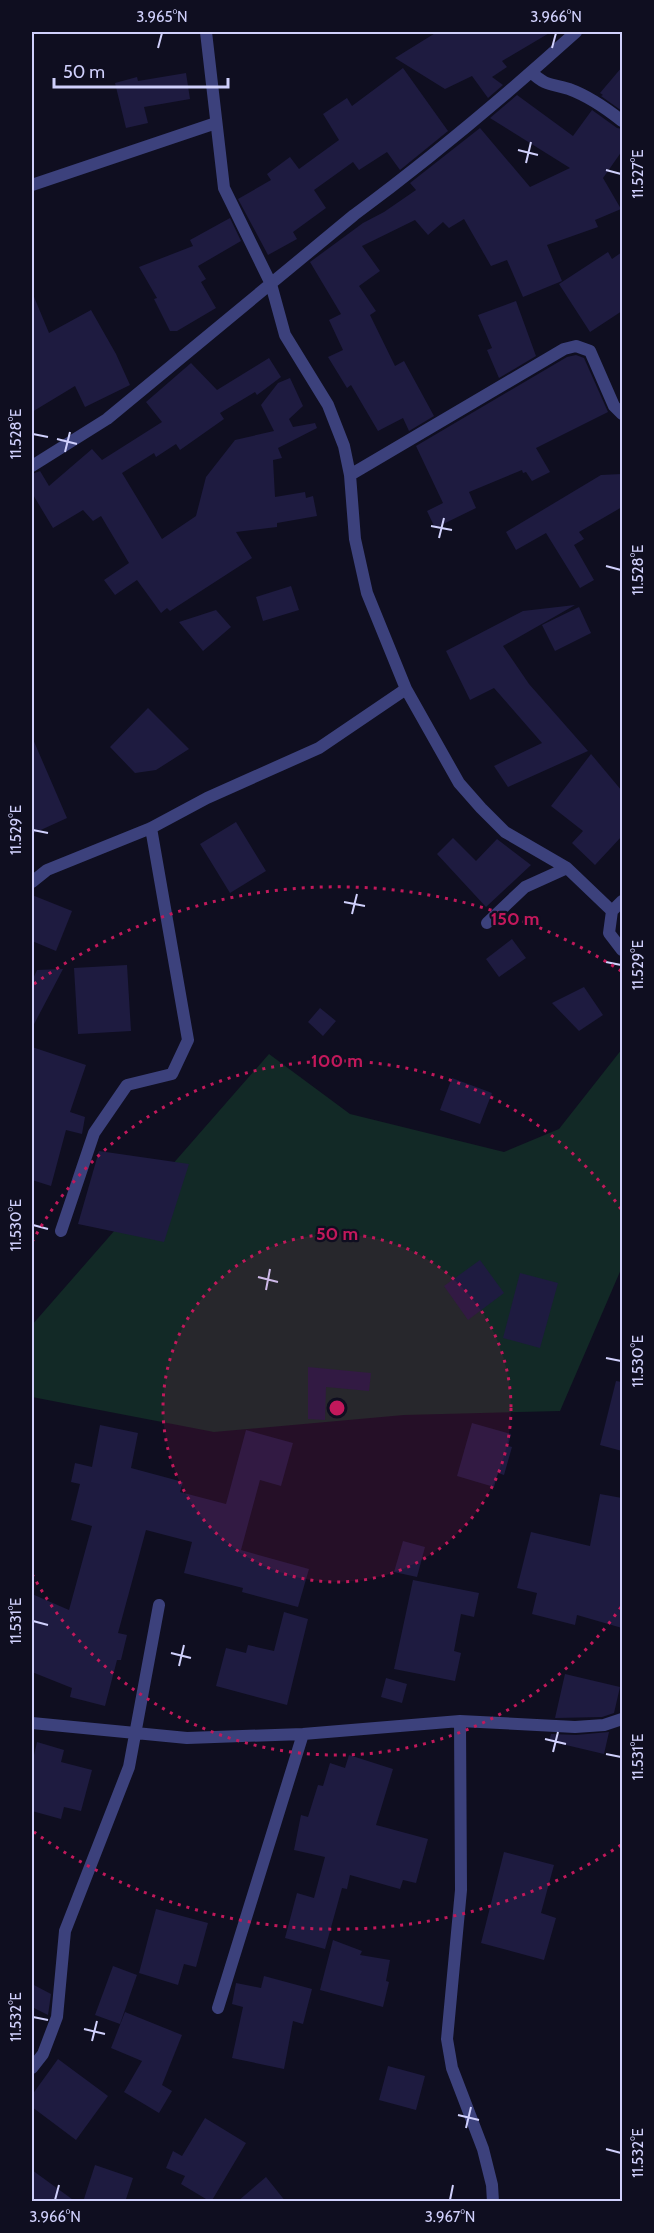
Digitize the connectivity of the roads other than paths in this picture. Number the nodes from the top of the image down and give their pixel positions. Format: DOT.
graph roads {
  1 [pos="206,32"];
  2 [pos="576,32"];
  3 [pos="531,72"];
  4 [pos="622,121"];
  5 [pos="216,123"];
  6 [pos="32,185"];
  7 [pos="271,285"];
  8 [pos="622,414"];
  9 [pos="32,466"];
  10 [pos="350,475"];
  11 [pos="406,689"];
  12 [pos="151,828"];
  13 [pos="567,868"];
  14 [pos="32,882"];
  15 [pos="622,901"];
  16 [pos="612,911"];
  17 [pos="487,923"];
  18 [pos="622,950"];
  19 [pos="61,1232"];
  20 [pos="159,1605"];
  21 [pos="622,1719"];
  22 [pos="460,1721"];
  23 [pos="32,1723"];
  24 [pos="136,1733"];
  25 [pos="303,1734"];
  26 [pos="218,2008"];
  27 [pos="32,2068"];
  28 [pos="493,2202"];
  1 -- 5 [label="street"];
  2 -- 3 [label="street"];
  3 -- 4 [label="street"];
  3 -- 7 [label="street"];
  5 -- 6 [label="street"];
  5 -- 7 [label="street"];
  7 -- 9 [label="street"];
  7 -- 10 [label="street"];
  8 -- 10 [label="street"];
  10 -- 11 [label="street"];
  11 -- 12 [label="street"];
  11 -- 13 [label="street"];
  12 -- 14 [label="street"];
  12 -- 19 [label="street"];
  13 -- 16 [label="street"];
  13 -- 17 [label="street"];
  15 -- 16 [label="street"];
  16 -- 18 [label="street"];
  20 -- 24 [label="street"];
  21 -- 22 [label="street"];
  22 -- 25 [label="street"];
  22 -- 28 [label="street"];
  23 -- 24 [label="street"];
  24 -- 25 [label="street"];
  24 -- 27 [label="street"];
  25 -- 26 [label="street"];
}
